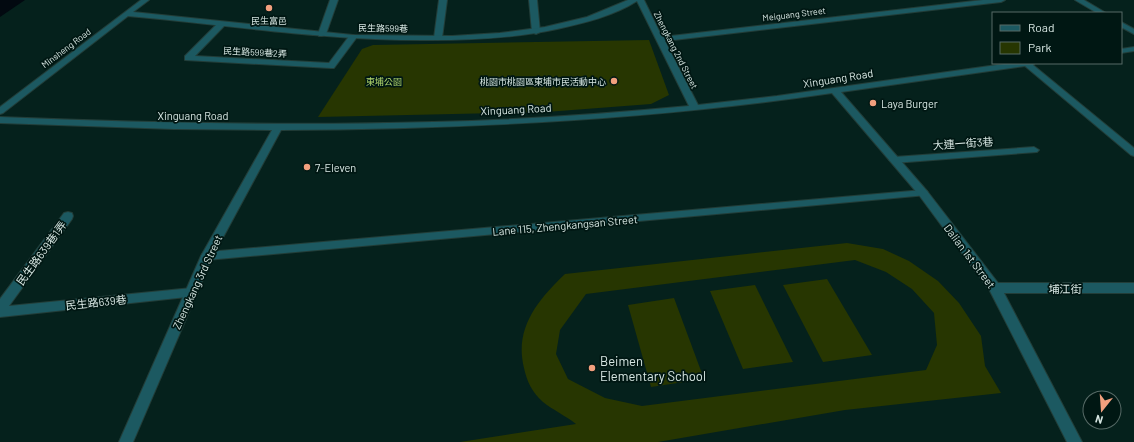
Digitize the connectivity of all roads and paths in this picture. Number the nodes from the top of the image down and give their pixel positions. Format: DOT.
graph roads {
  1 [pos="145,0"];
  2 [pos="334,0"];
  3 [pos="443,0"];
  4 [pos="534,0"];
  5 [pos="634,0"];
  6 [pos="640,0"];
  7 [pos="1001,0"];
  8 [pos="1079,0"];
  9 [pos="1100,12"];
  10 [pos="127,14"];
  11 [pos="222,24"];
  12 [pos="1122,25"];
  13 [pos="536,32"];
  14 [pos="1134,32"];
  15 [pos="322,34"];
  16 [pos="353,37"];
  17 [pos="438,38"];
  18 [pos="661,39"];
  19 [pos="1134,49"];
  20 [pos="1122,51"];
  21 [pos="1027,64"];
  22 [pos="835,91"];
  23 [pos="694,108"];
  24 [pos="0,111"];
  25 [pos="0,120"];
  26 [pos="278,126"];
  27 [pos="1034,150"];
  28 [pos="1134,153"];
  29 [pos="894,160"];
  30 [pos="923,193"];
  31 [pos="68,216"];
  32 [pos="207,256"];
  33 [pos="995,288"];
  34 [pos="1134,288"];
  35 [pos="192,293"];
  36 [pos="0,311"];
  37 [pos="126,442"];
  38 [pos="1075,442"];
  1 -- 10 [label="street, Minsheng Road"];
  2 -- 15 [label="street"];
  3 -- 17 [label="street"];
  4 -- 13 [label="street"];
  5 -- 13 [label="street, 民生路599巷"];
  6 -- 18 [label="street, Zhengkang 2nd Street"];
  7 -- 18 [label="street, Meiguang Street"];
  8 -- 9 [label="street"];
  10 -- 11 [label="street, 民生路599巷"];
  10 -- 24 [label="street, Minsheng Road"];
  11 -- 15 [label="street, 民生路599巷"];
  11 -- 16 [label="street, 民生路599巷2弄"];
  12 -- 14 [label="street"];
  13 -- 17 [label="street, 民生路599巷"];
  15 -- 16 [label="street, 民生路599巷"];
  16 -- 17 [label="street, 民生路599巷"];
  18 -- 23 [label="street, Zhengkang 2nd Street"];
  19 -- 20 [label="street"];
  21 -- 22 [label="street, Xinguang Road"];
  21 -- 28 [label="street"];
  22 -- 23 [label="street, Xinguang Road"];
  22 -- 29 [label="street, Dalian 1st Street"];
  23 -- 26 [label="street, Xinguang Road"];
  25 -- 26 [label="street, Xinguang Road"];
  26 -- 32 [label="street, Zhengkang 3rd Street"];
  27 -- 29 [label="street, 大連一街3巷"];
  29 -- 30 [label="street, Dalian 1st Street"];
  30 -- 32 [label="street, Lane 115, Zhengkangsan Street"];
  30 -- 33 [label="street, Dalian 1st Street"];
  31 -- 36 [label="street, 民生路639巷1弄"];
  32 -- 35 [label="street, Zhengkang 3rd Street"];
  33 -- 34 [label="street, 埔江街"];
  33 -- 38 [label="street, Dalian 1st Street"];
  35 -- 36 [label="street, 民生路639巷"];
  35 -- 37 [label="street, Zhengkang 3rd Street"];
}
